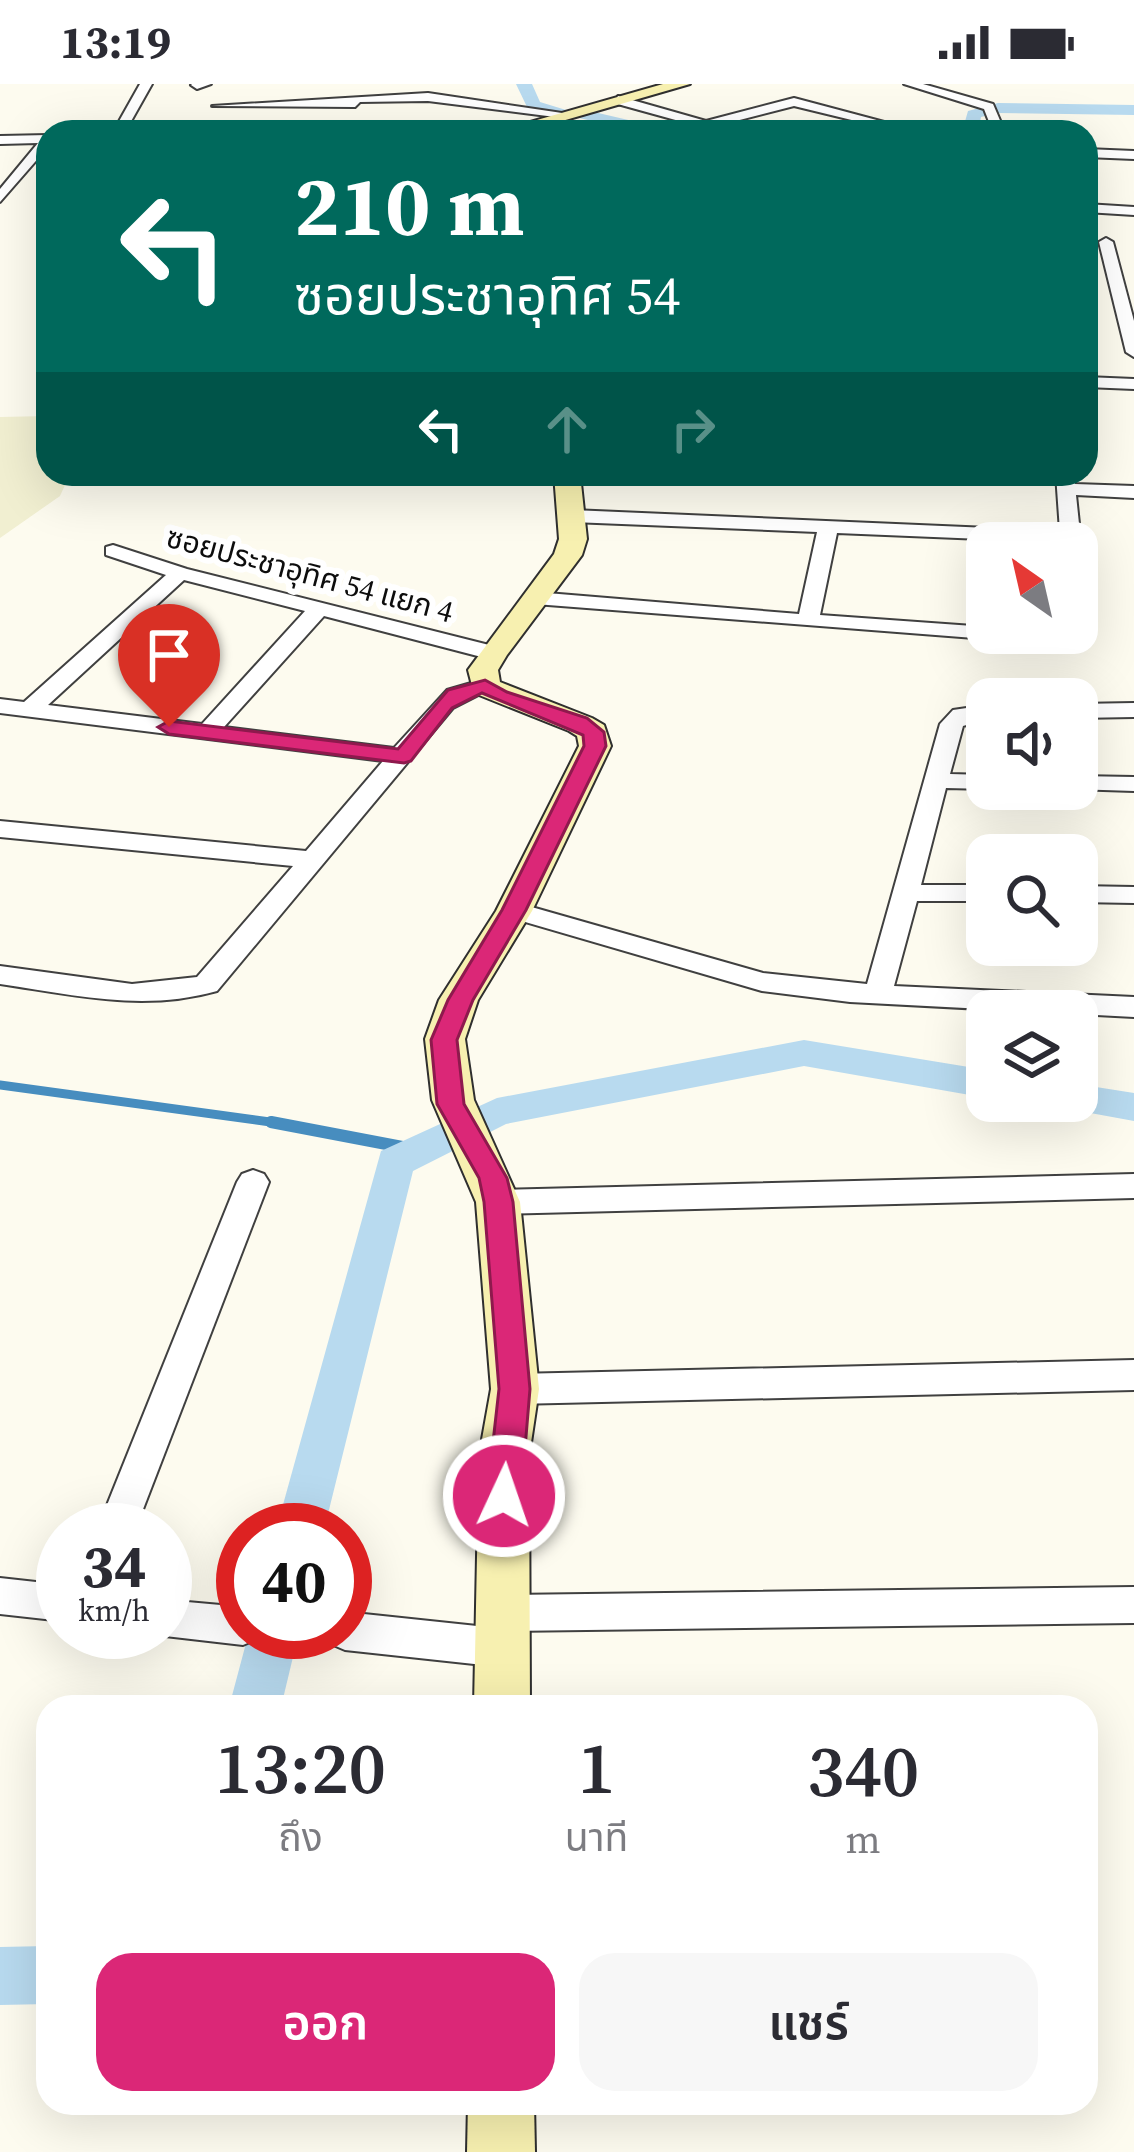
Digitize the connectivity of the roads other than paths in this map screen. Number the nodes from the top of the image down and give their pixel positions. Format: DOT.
graph roads {
  1 [pos="146,84"];
  2 [pos="246,84"];
  3 [pos="473,84"];
  4 [pos="682,84"];
  5 [pos="910,84"];
  6 [pos="823,92"];
  7 [pos="357,95"];
  8 [pos="959,98"];
  9 [pos="617,100"];
  10 [pos="475,101"];
  11 [pos="794,102"];
  12 [pos="218,106"];
  13 [pos="242,106"];
  14 [pos="942,112"];
  15 [pos="348,117"];
  16 [pos="126,120"];
  17 [pos="559,120"];
  18 [pos="695,120"];
  19 [pos="726,120"];
  20 [pos="867,120"];
  21 [pos="995,120"];
  22 [pos="36,139"];
  23 [pos="0,140"];
  24 [pos="1134,152"];
  25 [pos="1098,153"];
  26 [pos="36,154"];
  27 [pos="0,198"];
  28 [pos="1098,209"];
  29 [pos="1134,211"];
  30 [pos="1098,241"];
  31 [pos="1131,331"];
  32 [pos="1134,352"];
  33 [pos="1098,382"];
  34 [pos="1134,384"];
  35 [pos="568,486"];
  36 [pos="1066,486"];
  37 [pos="1093,486"];
  38 [pos="1134,492"];
  39 [pos="572,516"];
  40 [pos="1069,522"];
  41 [pos="828,526"];
  42 [pos="966,534"];
  43 [pos="113,550"];
  44 [pos="180,572"];
  45 [pos="535,598"];
  46 [pos="321,607"];
  47 [pos="808,621"];
  48 [pos="966,631"];
  49 [pos="489,669"];
  50 [pos="0,706"];
  51 [pos="29,710"];
  52 [pos="1134,710"];
  53 [pos="1098,711"];
  54 [pos="966,715"];
  55 [pos="207,732"];
  56 [pos="404,756"];
  57 [pos="939,781"];
  58 [pos="966,782"];
  59 [pos="1098,783"];
  60 [pos="1134,784"];
  61 [pos="0,829"];
  62 [pos="315,860"];
  63 [pos="907,893"];
  64 [pos="966,893"];
  65 [pos="1098,894"];
  66 [pos="1134,895"];
  67 [pos="514,910"];
  68 [pos="0,976"];
  69 [pos="878,994"];
  70 [pos="1134,1007"];
  71 [pos="253,1182"];
  72 [pos="1134,1186"];
  73 [pos="498,1202"];
  74 [pos="1134,1375"];
  75 [pos="514,1389"];
  76 [pos="127,1503"];
  77 [pos="0,1596"];
  78 [pos="36,1600"];
  79 [pos="1134,1605"];
  80 [pos="502,1630"];
  81 [pos="372,1631"];
  82 [pos="502,1695"];
  83 [pos="501,2115"];
  84 [pos="501,2152"];
  1 -- 16 [label="street"];
  2 -- 13 [label="street"];
  3 -- 10 [label="street"];
  4 -- 9 [label="street"];
  5 -- 8 [label="street"];
  6 -- 11 [label="street"];
  7 -- 10 [label="street"];
  7 -- 13 [label="street"];
  7 -- 15 [label="street"];
  8 -- 14 [label="street"];
  8 -- 21 [label="street"];
  9 -- 17 [label="street"];
  9 -- 18 [label="street"];
  10 -- 17 [label="street"];
  11 -- 19 [label="street"];
  11 -- 20 [label="street"];
  12 -- 13 [label="street"];
  22 -- 23 [label="street"];
  24 -- 25 [label="street"];
  26 -- 27 [label="street"];
  28 -- 29 [label="street"];
  30 -- 31 [label="street"];
  31 -- 32 [label="street"];
  33 -- 34 [label="street"];
  35 -- 39 [label="street"];
  36 -- 40 [label="street"];
  37 -- 38 [label="street"];
  39 -- 41 [label="street"];
  39 -- 45 [label="street"];
  41 -- 42 [label="street"];
  41 -- 47 [label="street"];
  43 -- 44 [label="street, ซอยประชาอุทิศ 54 แยก 4"];
  44 -- 46 [label="street, ซอยประชาอุทิศ 54 แยก 4"];
  44 -- 51 [label="street"];
  45 -- 47 [label="street"];
  45 -- 49 [label="street"];
  46 -- 49 [label="street, ซอยประชาอุทิศ 54 แยก 4"];
  46 -- 55 [label="street"];
  47 -- 48 [label="street"];
  49 -- 56 [label="street"];
  49 -- 67 [label="street"];
  50 -- 51 [label="street"];
  51 -- 55 [label="street"];
  52 -- 53 [label="street"];
  54 -- 57 [label="street"];
  55 -- 56 [label="street"];
  56 -- 62 [label="street"];
  57 -- 58 [label="street"];
  57 -- 63 [label="street"];
  59 -- 60 [label="street"];
  61 -- 62 [label="street"];
  62 -- 68 [label="street"];
  63 -- 64 [label="street"];
  63 -- 69 [label="street"];
  65 -- 66 [label="street"];
  67 -- 69 [label="street"];
  67 -- 73 [label="street"];
  69 -- 70 [label="street"];
  71 -- 76 [label="street"];
  72 -- 73 [label="street"];
  73 -- 75 [label="street"];
  74 -- 75 [label="street"];
  75 -- 80 [label="street"];
  77 -- 78 [label="street"];
  79 -- 80 [label="street"];
  80 -- 81 [label="street"];
  80 -- 82 [label="street"];
  83 -- 84 [label="street"];
}
